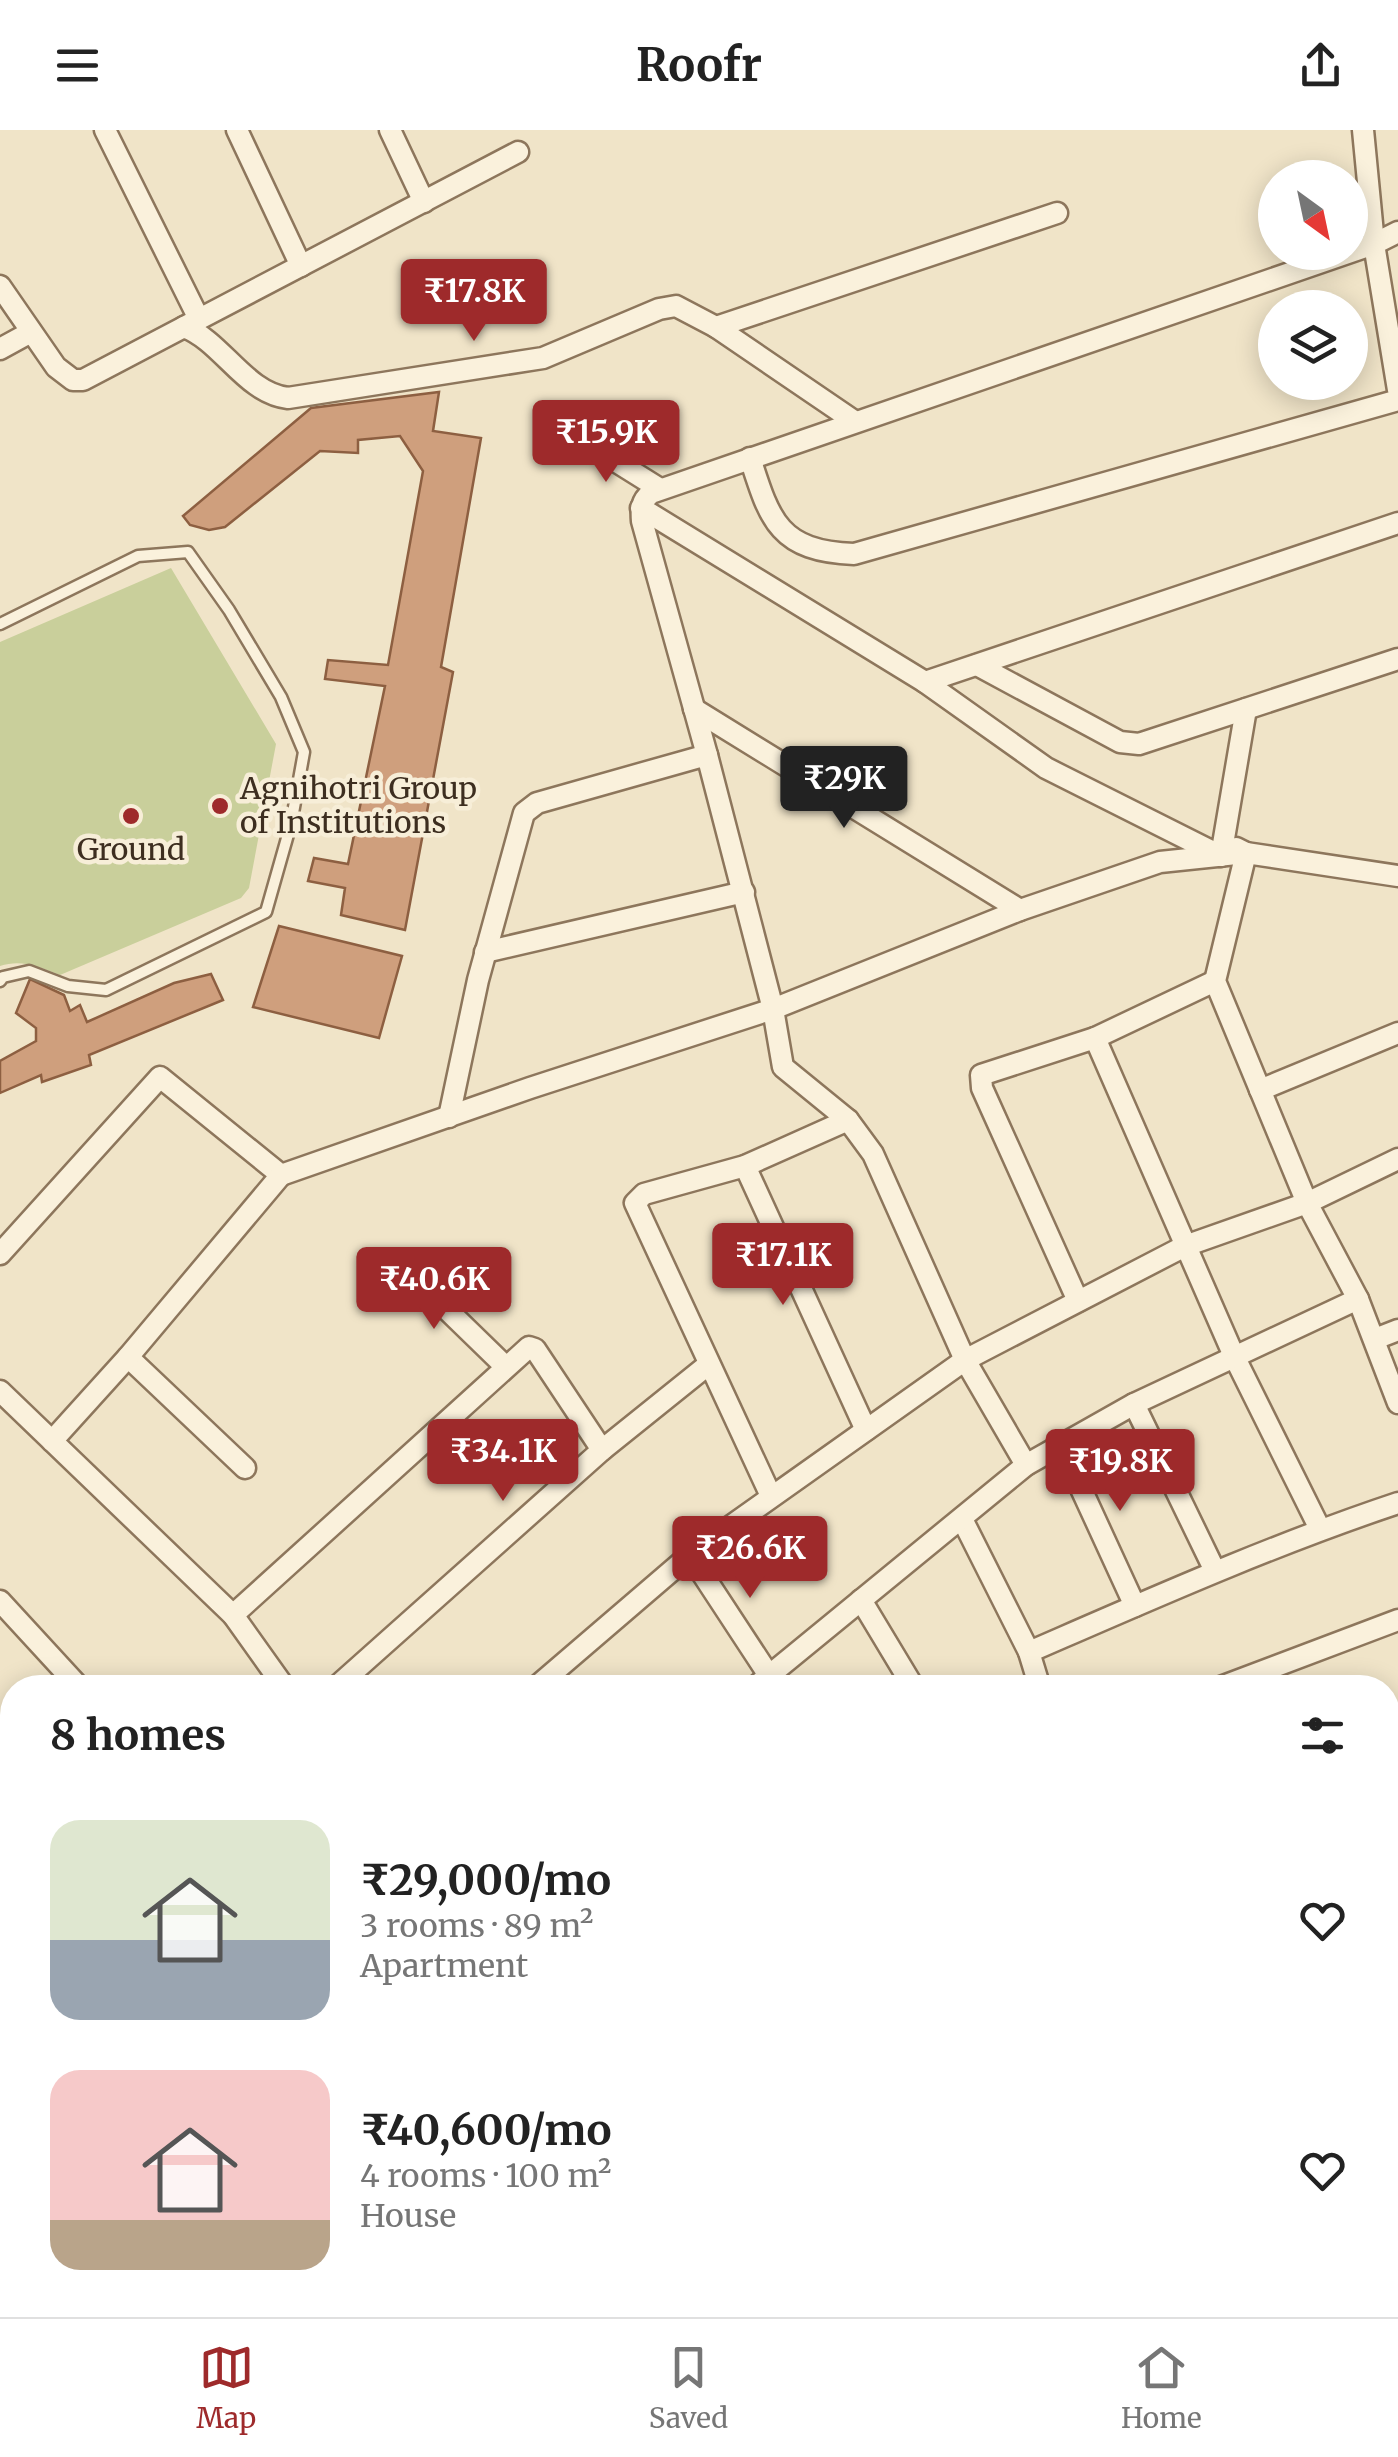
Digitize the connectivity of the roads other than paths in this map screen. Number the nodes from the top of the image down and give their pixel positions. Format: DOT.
graph roads {
  1 [pos="105,130"];
  2 [pos="237,130"];
  3 [pos="390,130"];
  4 [pos="1363,130"];
  5 [pos="518,152"];
  6 [pos="424,202"];
  7 [pos="1057,213"];
  8 [pos="1398,232"];
  9 [pos="1374,244"];
  10 [pos="301,266"];
  11 [pos="0,286"];
  12 [pos="192,323"];
  13 [pos="716,327"];
  14 [pos="32,332"];
  15 [pos="0,350"];
  16 [pos="1398,390"];
  17 [pos="1398,400"];
  18 [pos="854,421"];
  19 [pos="580,440"];
  20 [pos="750,458"];
  21 [pos="660,490"];
  22 [pos="641,508"];
  23 [pos="1398,523"];
  24 [pos="0,624"];
  25 [pos="1398,659"];
  26 [pos="973,666"];
  27 [pos="930,680"];
  28 [pos="694,709"];
  29 [pos="1246,709"];
  30 [pos="707,755"];
  31 [pos="1224,844"];
  32 [pos="1246,853"];
  33 [pos="1398,876"];
  34 [pos="744,892"];
  35 [pos="1020,910"];
  36 [pos="486,952"];
  37 [pos="0,980"];
  38 [pos="1215,981"];
  39 [pos="773,1009"];
  40 [pos="1398,1034"];
  41 [pos="1095,1038"];
  42 [pos="1260,1090"];
  43 [pos="449,1117"];
  44 [pos="848,1120"];
  45 [pos="1398,1159"];
  46 [pos="745,1166"];
  47 [pos="281,1175"];
  48 [pos="1307,1203"];
  49 [pos="1186,1246"];
  50 [pos="0,1254"];
  51 [pos="398,1262"];
  52 [pos="1358,1299"];
  53 [pos="1078,1301"];
  54 [pos="1398,1330"];
  55 [pos="1375,1339"];
  56 [pos="1234,1356"];
  57 [pos="128,1357"];
  58 [pos="964,1360"];
  59 [pos="709,1364"];
  60 [pos="505,1366"];
  61 [pos="0,1391"];
  62 [pos="1398,1403"];
  63 [pos="1134,1404"];
  64 [pos="866,1430"];
  65 [pos="52,1441"];
  66 [pos="1060,1443"];
  67 [pos="602,1450"];
  68 [pos="1026,1464"];
  69 [pos="245,1468"];
  70 [pos="771,1496"];
  71 [pos="1398,1503"];
  72 [pos="962,1519"];
  73 [pos="1320,1530"];
  74 [pos="690,1555"];
  75 [pos="1215,1571"];
  76 [pos="861,1600"];
  77 [pos="0,1601"];
  78 [pos="1135,1606"];
  79 [pos="233,1615"];
  80 [pos="1398,1620"];
  81 [pos="1028,1652"];
  82 [pos="68,1675"];
  83 [pos="276,1675"];
  84 [pos="350,1675"];
  85 [pos="550,1675"];
  86 [pos="758,1675"];
  87 [pos="768,1675"];
  88 [pos="906,1675"];
  89 [pos="1036,1675"];
  90 [pos="1252,1675"];
  1 -- 12 [label="street"];
  2 -- 10 [label="street"];
  3 -- 6 [label="street"];
  4 -- 9 [label="street"];
  5 -- 6 [label="street"];
  6 -- 10 [label="street"];
  7 -- 13 [label="street"];
  8 -- 9 [label="street"];
  9 -- 16 [label="street"];
  9 -- 18 [label="street"];
  10 -- 12 [label="street"];
  11 -- 14 [label="street"];
  12 -- 13 [label="street"];
  12 -- 14 [label="street"];
  13 -- 18 [label="street"];
  14 -- 15 [label="street"];
  17 -- 20 [label="street"];
  18 -- 20 [label="street"];
  19 -- 21 [label="street"];
  20 -- 21 [label="street"];
  21 -- 22 [label="street"];
  22 -- 27 [label="street"];
  22 -- 28 [label="street"];
  23 -- 26 [label="street"];
  24 -- 37 [label="lane"];
  25 -- 29 [label="street"];
  26 -- 27 [label="street"];
  26 -- 29 [label="street"];
  27 -- 31 [label="street"];
  28 -- 30 [label="street"];
  28 -- 35 [label="street"];
  29 -- 31 [label="street"];
  30 -- 34 [label="street"];
  30 -- 36 [label="street"];
  31 -- 32 [label="street"];
  31 -- 35 [label="street"];
  32 -- 33 [label="street"];
  32 -- 38 [label="street"];
  34 -- 36 [label="street"];
  34 -- 39 [label="street"];
  35 -- 39 [label="street"];
  36 -- 43 [label="street"];
  38 -- 41 [label="street"];
  38 -- 42 [label="street"];
  39 -- 43 [label="street"];
  39 -- 44 [label="street"];
  40 -- 42 [label="street"];
  41 -- 49 [label="street"];
  41 -- 53 [label="street"];
  42 -- 48 [label="street"];
  43 -- 47 [label="street"];
  44 -- 46 [label="street"];
  44 -- 58 [label="street"];
  45 -- 48 [label="street"];
  46 -- 59 [label="street"];
  46 -- 64 [label="street"];
  47 -- 50 [label="street"];
  47 -- 57 [label="street"];
  48 -- 49 [label="street"];
  48 -- 52 [label="street"];
  49 -- 53 [label="street"];
  49 -- 56 [label="street"];
  51 -- 60 [label="street"];
  52 -- 55 [label="street"];
  52 -- 56 [label="street"];
  53 -- 58 [label="street"];
  54 -- 55 [label="street"];
  55 -- 62 [label="street"];
  56 -- 63 [label="street"];
  56 -- 73 [label="street"];
  57 -- 65 [label="street"];
  57 -- 69 [label="street"];
  58 -- 64 [label="street"];
  58 -- 68 [label="street"];
  59 -- 67 [label="street"];
  59 -- 70 [label="street"];
  60 -- 67 [label="street"];
  60 -- 79 [label="street"];
  61 -- 65 [label="street"];
  63 -- 66 [label="street"];
  63 -- 75 [label="street"];
  64 -- 70 [label="street"];
  65 -- 79 [label="street"];
  66 -- 68 [label="street"];
  66 -- 78 [label="street"];
  67 -- 84 [label="street"];
  68 -- 72 [label="street"];
  70 -- 74 [label="street"];
  71 -- 73 [label="street"];
  72 -- 76 [label="street"];
  72 -- 81 [label="street"];
  73 -- 75 [label="street"];
  74 -- 85 [label="street"];
  74 -- 86 [label="street"];
  75 -- 78 [label="street"];
  76 -- 87 [label="street"];
  76 -- 88 [label="street"];
  77 -- 82 [label="street"];
  78 -- 81 [label="street"];
  79 -- 83 [label="street"];
  80 -- 90 [label="street"];
  81 -- 89 [label="street"];
}
